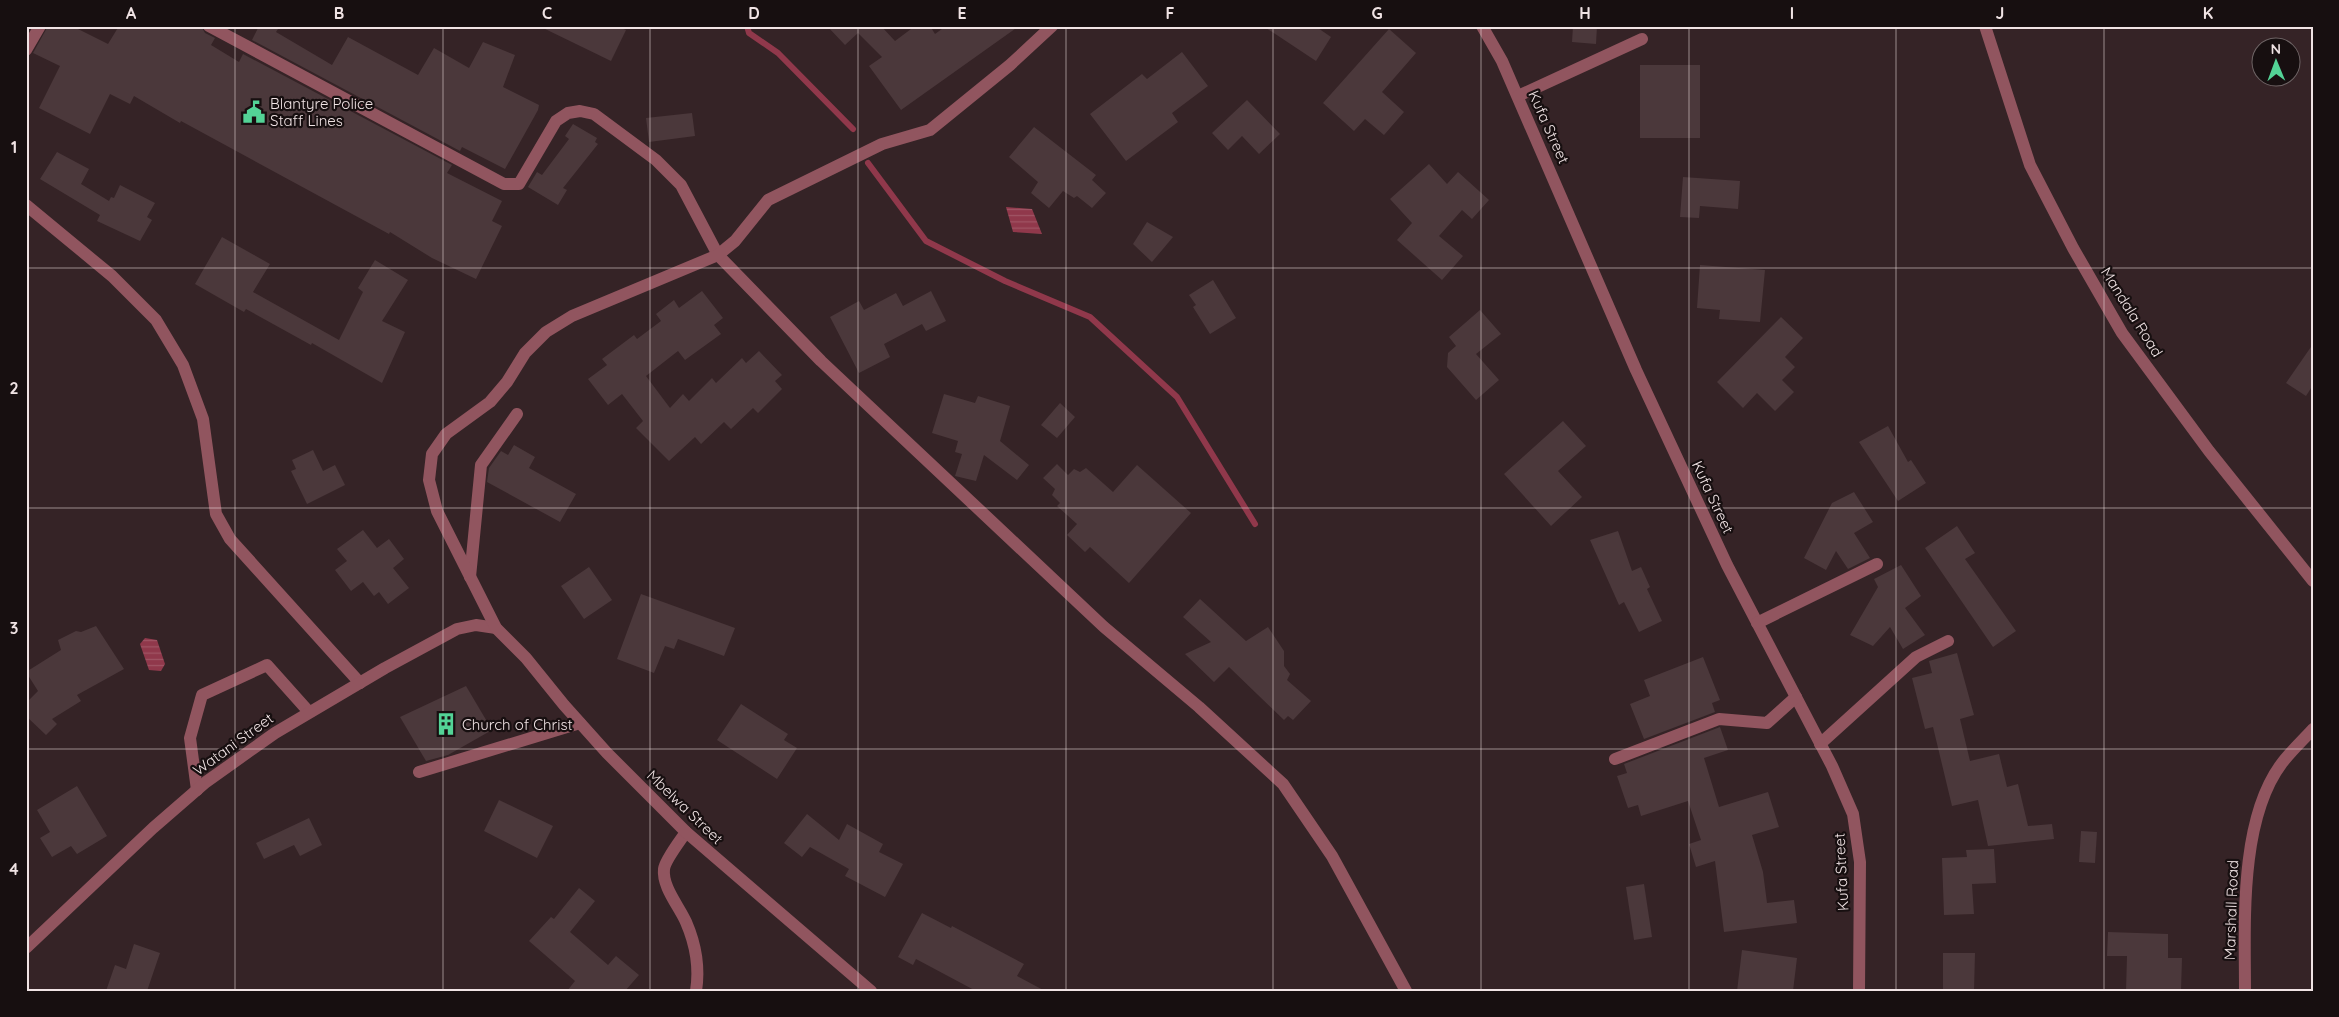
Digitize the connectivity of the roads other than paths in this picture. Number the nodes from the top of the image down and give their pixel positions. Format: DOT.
graph roads {
  1 [pos="40,26"];
  2 [pos="209,26"];
  3 [pos="1052,26"];
  4 [pos="1482,26"];
  5 [pos="1985,26"];
  6 [pos="1642,39"];
  7 [pos="26,50"];
  8 [pos="1518,96"];
  9 [pos="26,204"];
  10 [pos="718,255"];
  11 [pos="517,414"];
  12 [pos="1877,564"];
  13 [pos="470,576"];
  14 [pos="2313,581"];
  15 [pos="1757,623"];
  16 [pos="496,628"];
  17 [pos="1948,641"];
  18 [pos="360,683"];
  19 [pos="1796,697"];
  20 [pos="310,712"];
  21 [pos="580,723"];
  22 [pos="2313,729"];
  23 [pos="1820,744"];
  24 [pos="1615,759"];
  25 [pos="419,772"];
  26 [pos="197,790"];
  27 [pos="686,832"];
  28 [pos="26,948"];
  29 [pos="1863,989"];
  30 [pos="696,991"];
  31 [pos="871,991"];
  32 [pos="1406,991"];
  33 [pos="2245,991"];
  1 -- 7 [label="street"];
  2 -- 10 [label="street"];
  3 -- 10 [label="street, Mbelwa Street"];
  4 -- 8 [label="street, Kufa Street"];
  5 -- 14 [label="street, Mandala Road"];
  6 -- 8 [label="street"];
  8 -- 15 [label="street, Kufa Street"];
  9 -- 18 [label="street"];
  10 -- 13 [label="street, Mbelwa Street"];
  10 -- 32 [label="street"];
  11 -- 13 [label="street"];
  12 -- 15 [label="street"];
  13 -- 16 [label="street, Mbelwa Street"];
  15 -- 19 [label="street, Kufa Street"];
  16 -- 18 [label="street, Watani Street"];
  16 -- 21 [label="street, Mbelwa Street"];
  17 -- 23 [label="street"];
  18 -- 20 [label="street, Watani Street"];
  19 -- 23 [label="street, Kufa Street"];
  19 -- 24 [label="street"];
  20 -- 26 [label="street, Watani Street"];
  20 -- 26 [label="street"];
  21 -- 25 [label="street"];
  21 -- 27 [label="street, Mbelwa Street"];
  22 -- 33 [label="street, Marshall Road"];
  23 -- 29 [label="street, Kufa Street"];
  26 -- 28 [label="street, Watani Street"];
  27 -- 30 [label="street"];
  27 -- 31 [label="street, Mbelwa Street"];
}
